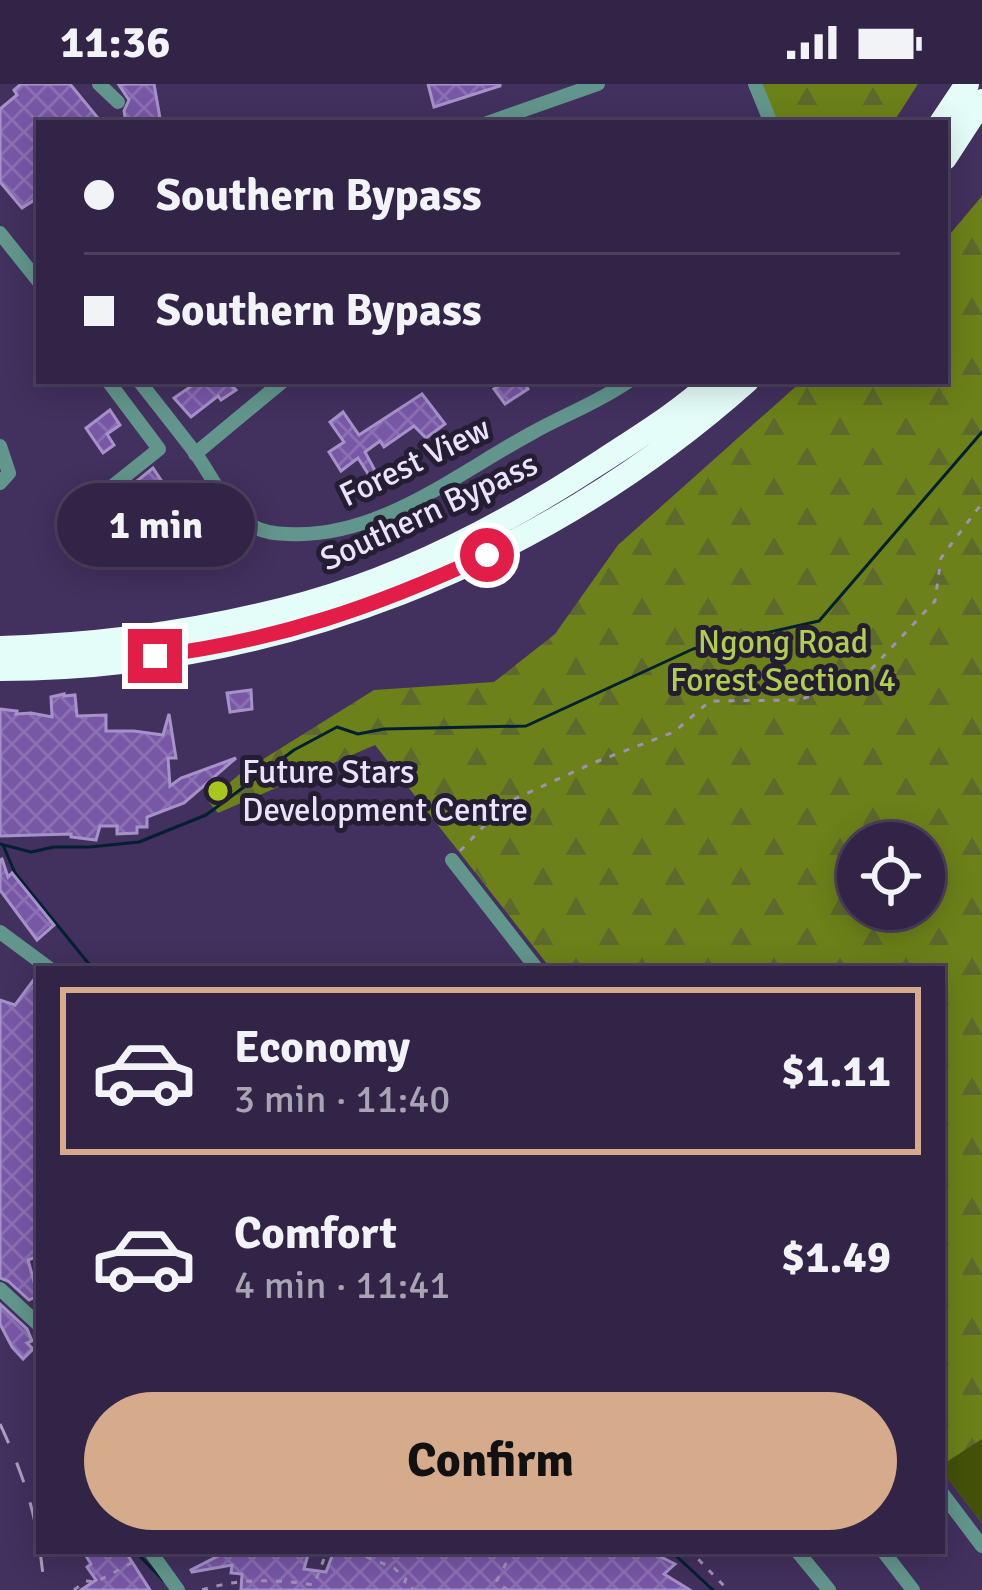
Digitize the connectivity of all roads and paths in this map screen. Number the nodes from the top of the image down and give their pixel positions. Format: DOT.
graph roads {
  1 [pos="98,84"];
  2 [pos="598,84"];
  3 [pos="755,84"];
  4 [pos="967,84"];
  5 [pos="982,101"];
  6 [pos="118,102"];
  7 [pos="496,120"];
  8 [pos="770,120"];
  9 [pos="943,120"];
  10 [pos="948,153"];
  11 [pos="0,233"];
  12 [pos="36,278"];
  13 [pos="110,384"];
  14 [pos="141,384"];
  15 [pos="279,384"];
  16 [pos="625,384"];
  17 [pos="709,384"];
  18 [pos="744,384"];
  19 [pos="0,446"];
  20 [pos="196,454"];
  21 [pos="0,483"];
  22 [pos="114,485"];
  23 [pos="982,503"];
  24 [pos="0,648"];
  25 [pos="0,669"];
  26 [pos="452,860"];
  27 [pos="0,932"];
  28 [pos="46,966"];
  29 [pos="535,966"];
  30 [pos="0,1289"];
  31 [pos="36,1322"];
  32 [pos="945,1497"];
  33 [pos="982,1546"];
  34 [pos="147,1554"];
  35 [pos="152,1554"];
  36 [pos="326,1554"];
  37 [pos="359,1554"];
  38 [pos="511,1554"];
  39 [pos="690,1554"];
  40 [pos="799,1554"];
  41 [pos="886,1554"];
  42 [pos="74,1590"];
  43 [pos="178,1590"];
  44 [pos="202,1590"];
  45 [pos="415,1590"];
  46 [pos="508,1590"];
  47 [pos="728,1590"];
  48 [pos="829,1590"];
  49 [pos="913,1590"];
  1 -- 6 [label="street"];
  2 -- 7 [label="street"];
  3 -- 8 [label="street"];
  4 -- 9 [label="highway"];
  5 -- 10 [label="highway"];
  11 -- 12 [label="street"];
  13 -- 22 [label="street"];
  14 -- 20 [label="street, Forest View"];
  15 -- 20 [label="street"];
  16 -- 20 [label="street, Forest View"];
  17 -- 24 [label="highway, Southern Bypass"];
  18 -- 25 [label="highway, Southern Bypass"];
  19 -- 21 [label="street"];
  23 -- 26 [label="path"];
  26 -- 29 [label="street"];
  27 -- 28 [label="street"];
  30 -- 31 [label="street"];
  32 -- 33 [label="street"];
  34 -- 42 [label="path"];
  35 -- 43 [label="street"];
  36 -- 44 [label="path"];
  37 -- 45 [label="path"];
  38 -- 46 [label="path"];
  39 -- 47 [label="path"];
  40 -- 48 [label="street"];
  41 -- 49 [label="street"];
}
